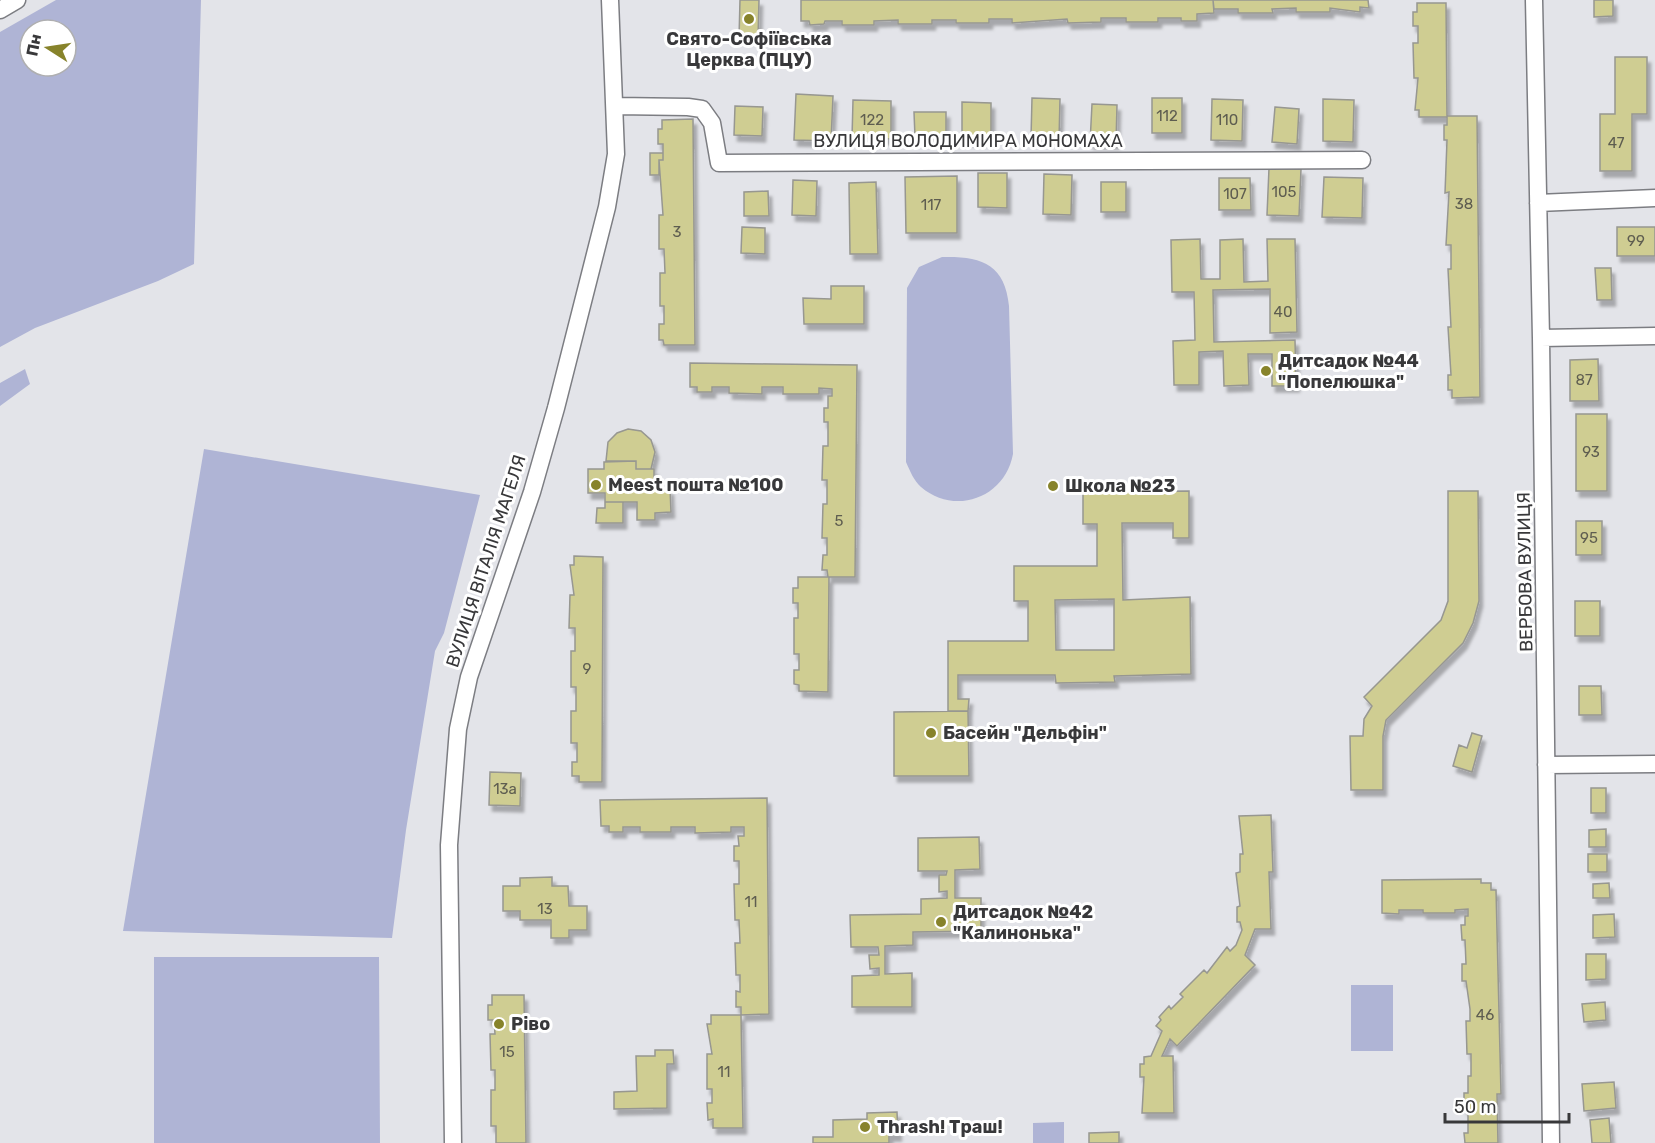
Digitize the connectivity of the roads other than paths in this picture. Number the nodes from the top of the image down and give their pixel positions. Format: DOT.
graph roads {
  1 [pos="17,0"];
  2 [pos="610,0"];
  3 [pos="1534,0"];
  4 [pos="0,10"];
  5 [pos="616,106"];
  6 [pos="1362,160"];
  7 [pos="1655,198"];
  8 [pos="1538,203"];
  9 [pos="1655,336"];
  10 [pos="1542,338"];
  11 [pos="1655,764"];
  12 [pos="1546,765"];
  13 [pos="453,1143"];
  14 [pos="1551,1143"];
  1 -- 4 [label="street"];
  2 -- 5 [label="street, ВУЛИЦЯ ВІТАЛІЯ МАГЕЛЯ"];
  3 -- 8 [label="street, ВЕРБОВА ВУЛИЦЯ"];
  5 -- 6 [label="street, ВУЛИЦЯ ВОЛОДИМИРА МОНОМАХА"];
  5 -- 13 [label="street, ВУЛИЦЯ ВІТАЛІЯ МАГЕЛЯ"];
  7 -- 8 [label="street"];
  8 -- 10 [label="street, ВЕРБОВА ВУЛИЦЯ"];
  9 -- 10 [label="street"];
  10 -- 12 [label="street, ВЕРБОВА ВУЛИЦЯ"];
  11 -- 12 [label="street"];
  12 -- 14 [label="street, ВЕРБОВА ВУЛИЦЯ"];
}
